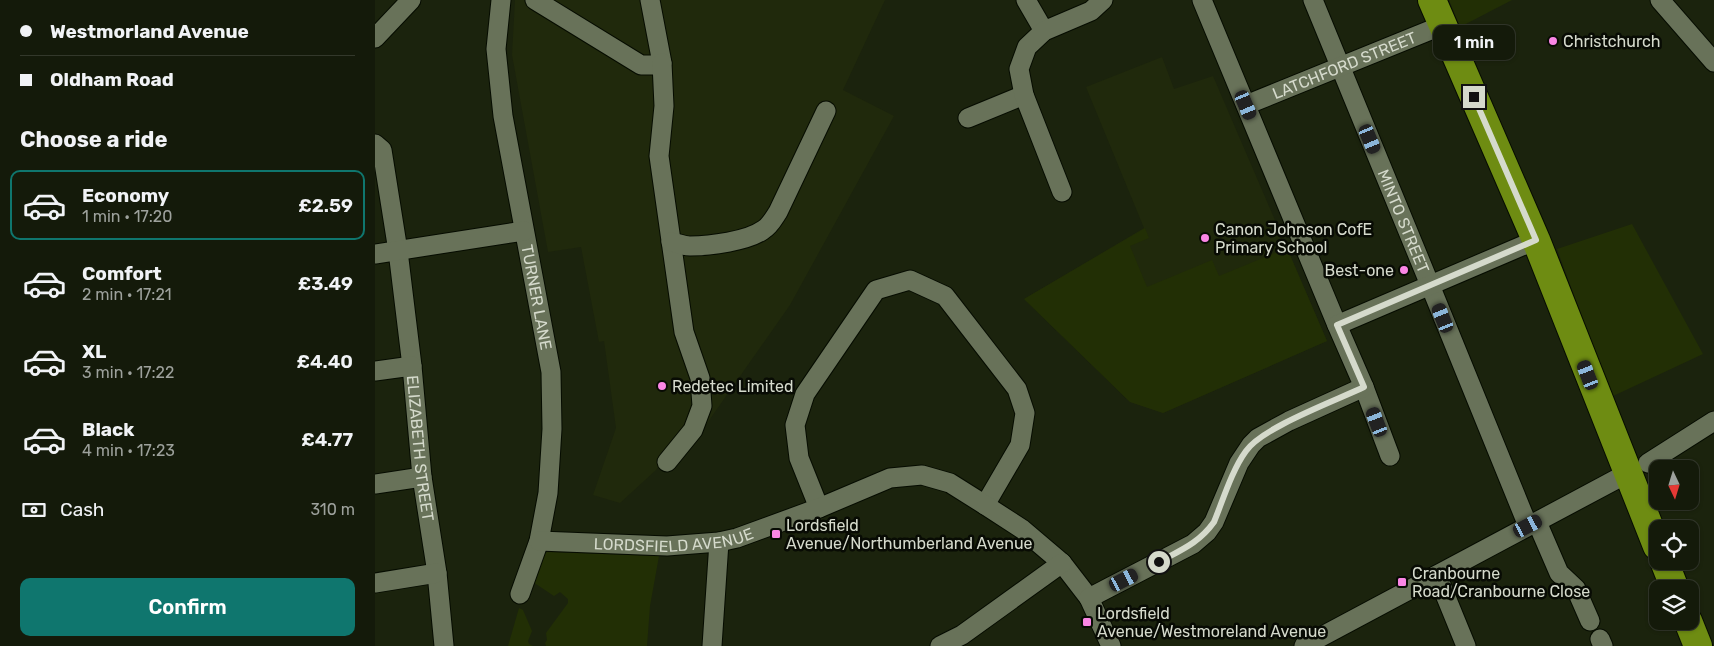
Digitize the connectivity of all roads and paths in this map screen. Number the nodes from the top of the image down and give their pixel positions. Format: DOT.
graph roads {
  1 [pos="411,0"];
  2 [pos="501,0"];
  3 [pos="535,0"];
  4 [pos="650,0"];
  5 [pos="1026,0"];
  6 [pos="1103,0"];
  7 [pos="1202,0"];
  8 [pos="1313,0"];
  9 [pos="1432,0"];
  10 [pos="1666,2"];
  11 [pos="1443,26"];
  12 [pos="1045,31"];
  13 [pos="375,38"];
  14 [pos="1714,62"];
  15 [pos="659,64"];
  16 [pos="1340,66"];
  17 [pos="1024,95"];
  18 [pos="1246,105"];
  19 [pos="826,111"];
  20 [pos="968,118"];
  21 [pos="375,144"];
  22 [pos="1062,192"];
  23 [pos="525,231"];
  24 [pos="1536,240"];
  25 [pos="671,242"];
  26 [pos="398,251"];
  27 [pos="375,254"];
  28 [pos="1431,285"];
  29 [pos="1337,325"];
  30 [pos="412,366"];
  31 [pos="375,371"];
  32 [pos="1364,387"];
  33 [pos="1714,421"];
  34 [pos="1390,456"];
  35 [pos="667,462"];
  36 [pos="1638,468"];
  37 [pos="422,477"];
  38 [pos="375,484"];
  39 [pos="985,505"];
  40 [pos="819,508"];
  41 [pos="1651,520"];
  42 [pos="1532,524"];
  43 [pos="539,541"];
  44 [pos="719,542"];
  45 [pos="1062,563"];
  46 [pos="437,573"];
  47 [pos="1437,575"];
  48 [pos="375,583"];
  49 [pos="520,594"];
  50 [pos="1089,598"];
  51 [pos="1590,622"];
  52 [pos="1691,630"];
  53 [pos="444,646"];
  54 [pos="713,646"];
  55 [pos="940,646"];
  56 [pos="1111,646"];
  57 [pos="1304,646"];
  58 [pos="1466,646"];
  59 [pos="1697,646"];
  1 -- 13 [label="street"];
  2 -- 23 [label="street, TURNER LANE"];
  3 -- 15 [label="street"];
  4 -- 15 [label="street"];
  5 -- 12 [label="street"];
  6 -- 12 [label="street"];
  7 -- 18 [label="street"];
  8 -- 16 [label="street, MINTO STREET"];
  9 -- 11 [label="highway"];
  10 -- 14 [label="street"];
  11 -- 16 [label="street, LATCHFORD STREET"];
  11 -- 24 [label="highway"];
  12 -- 17 [label="street"];
  15 -- 25 [label="street"];
  16 -- 18 [label="street, LATCHFORD STREET"];
  16 -- 28 [label="street, MINTO STREET"];
  17 -- 20 [label="street"];
  17 -- 22 [label="street"];
  18 -- 29 [label="street"];
  19 -- 25 [label="street"];
  21 -- 26 [label="street, ELIZABETH STREET"];
  23 -- 26 [label="street"];
  23 -- 43 [label="street, TURNER LANE"];
  24 -- 28 [label="street"];
  24 -- 36 [label="highway"];
  25 -- 35 [label="street"];
  26 -- 27 [label="street"];
  26 -- 30 [label="street, ELIZABETH STREET"];
  28 -- 29 [label="street"];
  28 -- 42 [label="street, MINTO STREET"];
  29 -- 32 [label="street"];
  30 -- 31 [label="street"];
  30 -- 37 [label="street, ELIZABETH STREET"];
  32 -- 34 [label="street"];
  32 -- 50 [label="street"];
  33 -- 36 [label="street"];
  36 -- 41 [label="highway"];
  36 -- 42 [label="street"];
  37 -- 38 [label="street"];
  37 -- 46 [label="street, ELIZABETH STREET"];
  39 -- 40 [label="street, LORDSFIELD AVENUE"];
  39 -- 40 [label="street"];
  39 -- 45 [label="street, LORDSFIELD AVENUE"];
  40 -- 44 [label="street, LORDSFIELD AVENUE"];
  42 -- 47 [label="street"];
  42 -- 51 [label="street, MINTO STREET"];
  43 -- 44 [label="street, LORDSFIELD AVENUE"];
  43 -- 49 [label="street, TURNER LANE"];
  44 -- 54 [label="street"];
  45 -- 50 [label="street, LORDSFIELD AVENUE"];
  45 -- 55 [label="street"];
  46 -- 48 [label="street"];
  46 -- 53 [label="street, ELIZABETH STREET"];
  47 -- 57 [label="street"];
  47 -- 58 [label="street"];
  50 -- 56 [label="street, LORDSFIELD AVENUE"];
  52 -- 59 [label="highway"];
}
